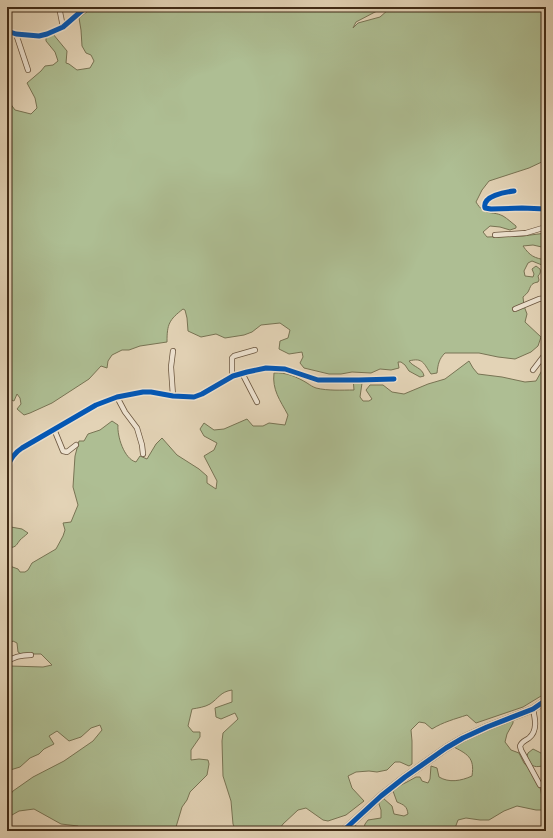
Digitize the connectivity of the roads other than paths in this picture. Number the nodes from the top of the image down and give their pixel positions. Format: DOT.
graph roads {
  1 [pos="59,7"];
  2 [pos="86,7"];
  3 [pos="63,27"];
  4 [pos="7,31"];
  5 [pos="16,34"];
  6 [pos="28,70"];
  7 [pos="514,191"];
  8 [pos="546,209"];
  9 [pos="546,228"];
  10 [pos="495,235"];
  11 [pos="546,298"];
  12 [pos="515,309"];
  13 [pos="255,350"];
  14 [pos="173,351"];
  15 [pos="546,353"];
  16 [pos="533,370"];
  17 [pos="242,373"];
  18 [pos="232,377"];
  19 [pos="394,380"];
  20 [pos="173,396"];
  21 [pos="117,397"];
  22 [pos="257,402"];
  23 [pos="54,429"];
  24 [pos="76,444"];
  25 [pos="143,454"];
  26 [pos="7,467"];
  27 [pos="31,655"];
  28 [pos="7,662"];
  29 [pos="546,700"];
  30 [pos="533,709"];
  31 [pos="540,785"];
  32 [pos="343,831"];
  1 -- 3 [label="street"];
  2 -- 3 [label="street"];
  3 -- 5 [label="street"];
  4 -- 5 [label="street"];
  5 -- 6 [label="street"];
  7 -- 8 [label="street"];
  9 -- 10 [label="street"];
  11 -- 12 [label="street"];
  13 -- 18 [label="street"];
  14 -- 20 [label="street"];
  15 -- 16 [label="street"];
  17 -- 18 [label="street"];
  17 -- 19 [label="street"];
  17 -- 22 [label="street"];
  18 -- 20 [label="street"];
  20 -- 21 [label="street"];
  21 -- 23 [label="street"];
  21 -- 25 [label="street"];
  23 -- 24 [label="street"];
  23 -- 26 [label="street"];
  27 -- 28 [label="street"];
  29 -- 30 [label="street"];
  30 -- 31 [label="street"];
  30 -- 32 [label="street"];
}
